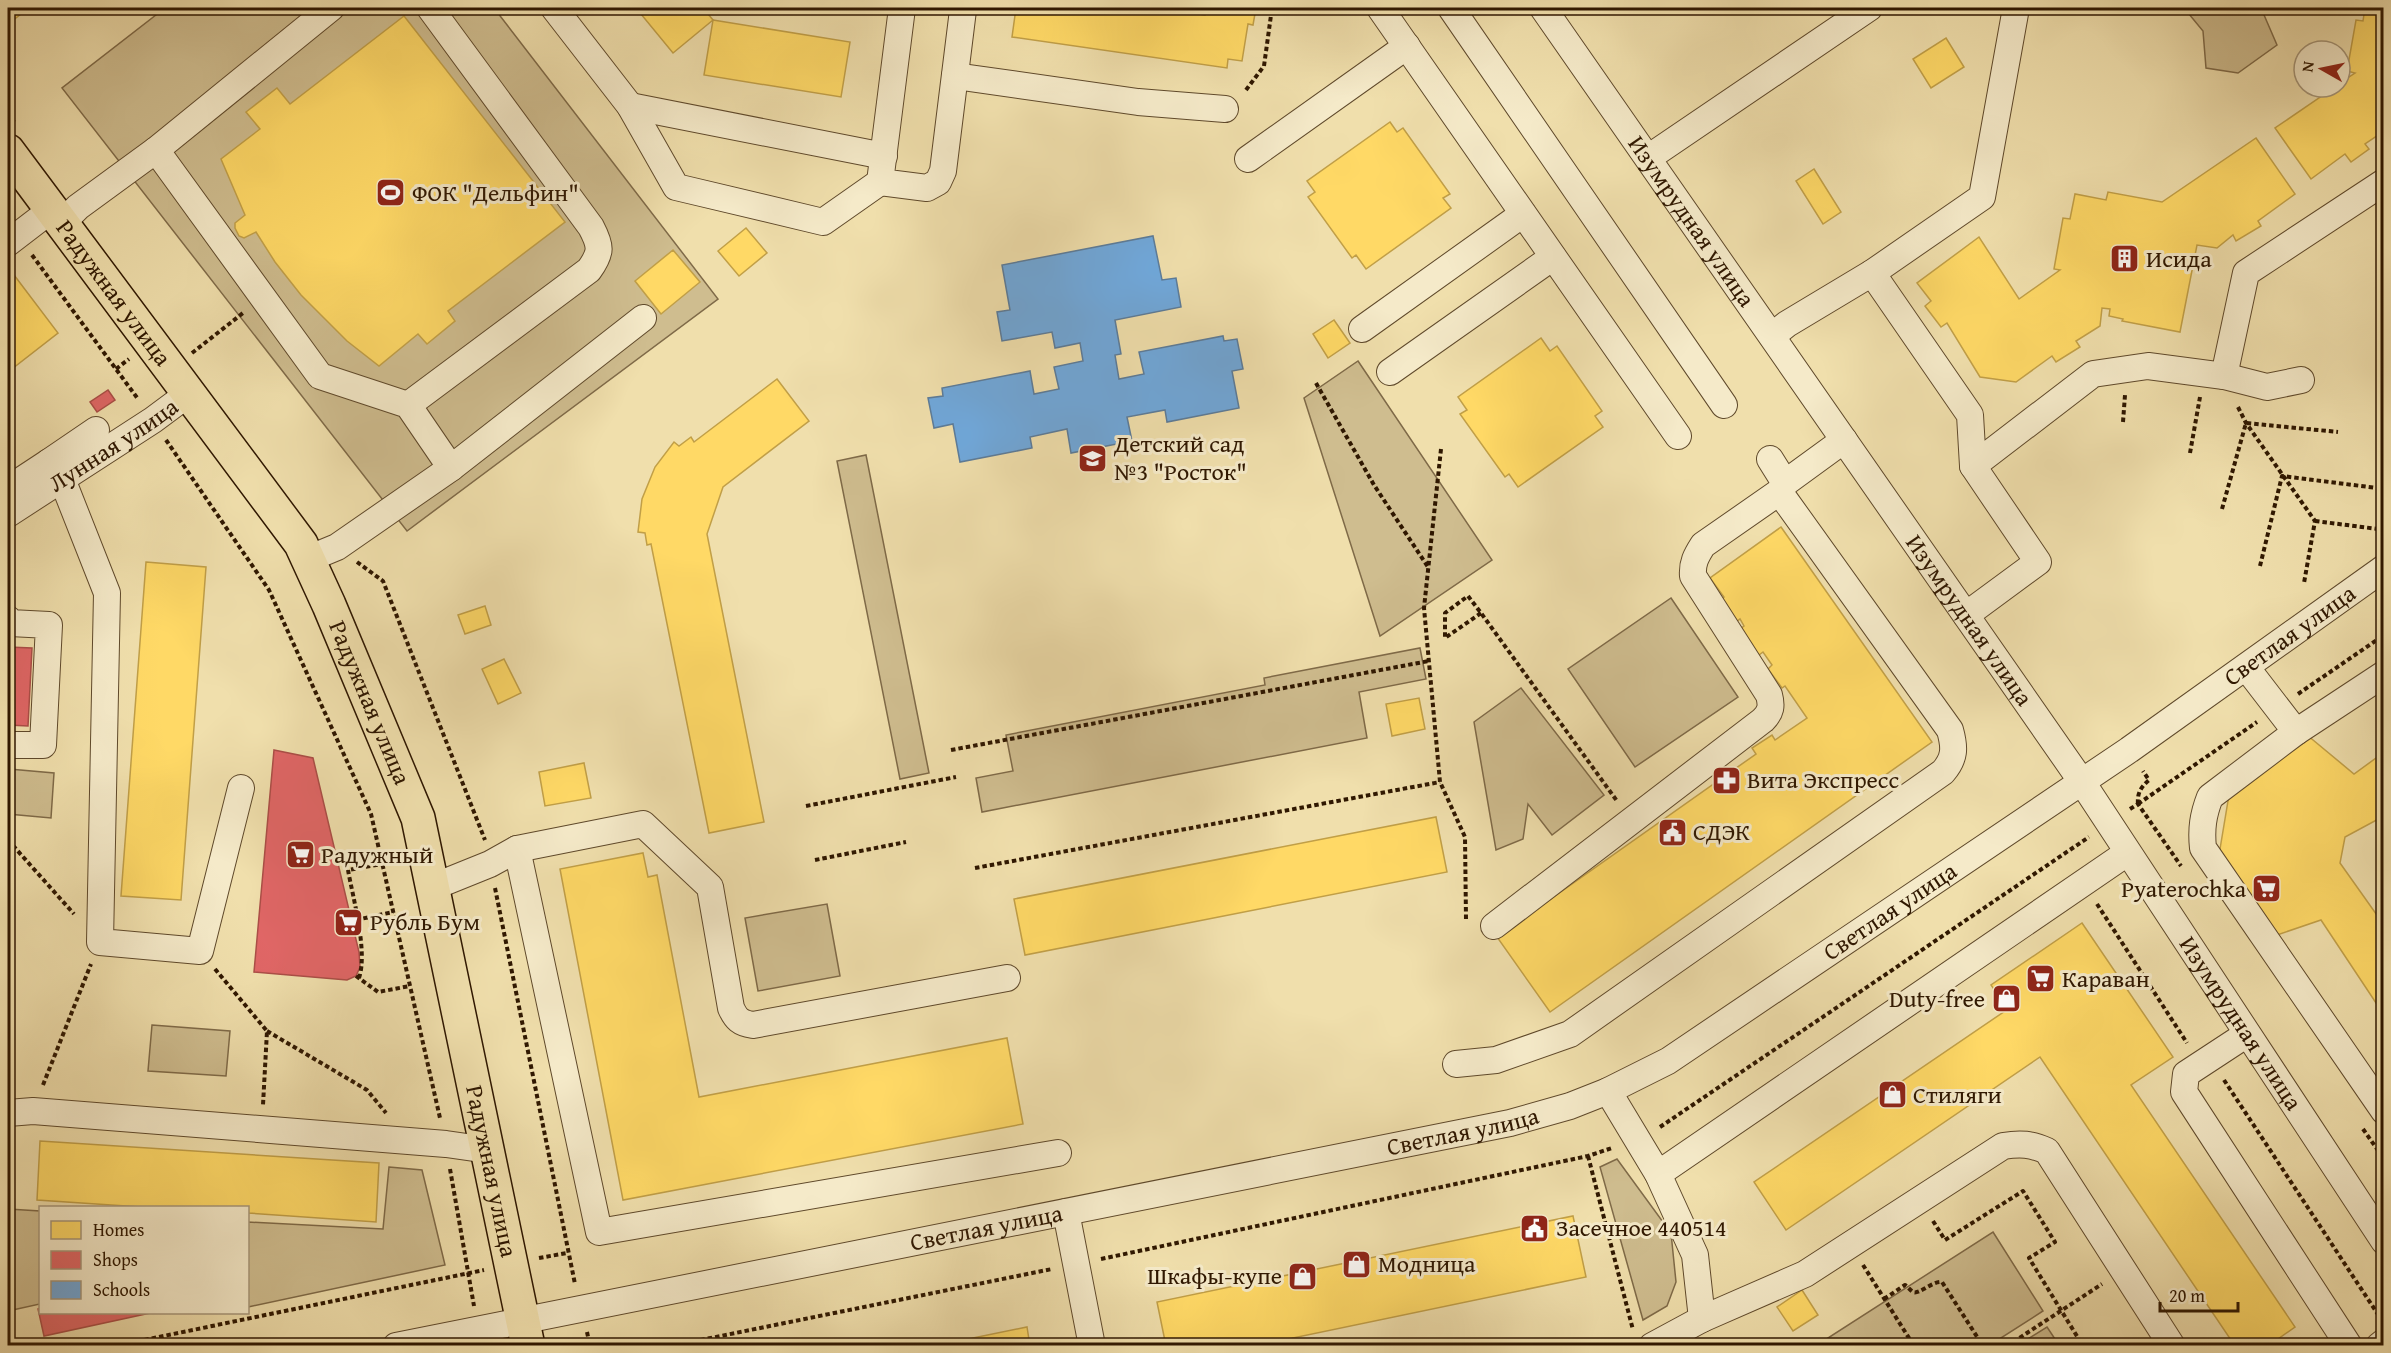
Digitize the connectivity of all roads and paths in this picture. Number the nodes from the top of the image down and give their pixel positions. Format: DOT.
graph roads {
  1 [pos="332,8"];
  2 [pos="430,8"];
  3 [pos="554,8"];
  4 [pos="902,8"];
  5 [pos="1272,8"];
  6 [pos="1380,8"];
  7 [pos="1450,8"];
  8 [pos="1543,8"];
  9 [pos="1869,8"];
  10 [pos="2016,8"];
  11 [pos="963,10"];
  12 [pos="1407,46"];
  13 [pos="955,76"];
  14 [pos="1246,90"];
  15 [pos="630,106"];
  16 [pos="1225,109"];
  17 [pos="156,150"];
  18 [pos="8,151"];
  19 [pos="884,156"];
  20 [pos="1648,158"];
  21 [pos="1248,159"];
  22 [pos="880,182"];
  23 [pos="2384,182"];
  24 [pos="1524,214"];
  25 [pos="56,217"];
  26 [pos="12,240"];
  27 [pos="1553,256"];
  28 [pos="1872,273"];
  29 [pos="263,297"];
  30 [pos="643,318"];
  31 [pos="1362,329"];
  32 [pos="1772,336"];
  33 [pos="192,353"];
  34 [pos="1390,372"];
  35 [pos="2224,376"];
  36 [pos="2301,380"];
  37 [pos="1316,383"];
  38 [pos="2126,390"];
  39 [pos="2201,393"];
  40 [pos="188,394"];
  41 [pos="408,405"];
  42 [pos="1725,405"];
  43 [pos="153,420"];
  44 [pos="2123,422"];
  45 [pos="2246,423"];
  46 [pos="96,430"];
  47 [pos="2338,432"];
  48 [pos="1677,436"];
  49 [pos="1844,440"];
  50 [pos="1441,448"];
  51 [pos="2190,453"];
  52 [pos="1770,459"];
  53 [pos="1973,466"];
  54 [pos="450,468"];
  55 [pos="55,470"];
  56 [pos="2282,476"];
  57 [pos="1783,486"];
  58 [pos="2377,488"];
  59 [pos="8,489"];
  60 [pos="2222,509"];
  61 [pos="8,514"];
  62 [pos="2315,521"];
  63 [pos="2378,530"];
  64 [pos="308,559"];
  65 [pos="2260,566"];
  66 [pos="1428,567"];
  67 [pos="2384,568"];
  68 [pos="2304,583"];
  69 [pos="1481,613"];
  70 [pos="1966,615"];
  71 [pos="8,622"];
  72 [pos="1429,661"];
  73 [pos="2246,667"];
  74 [pos="2384,674"];
  75 [pos="2296,732"];
  76 [pos="8,745"];
  77 [pos="951,750"];
  78 [pos="956,777"];
  79 [pos="1440,782"];
  80 [pos="2082,782"];
  81 [pos="241,788"];
  82 [pos="1618,804"];
  83 [pos="806,806"];
  84 [pos="2109,824"];
  85 [pos="8,840"];
  86 [pos="906,842"];
  87 [pos="517,849"];
  88 [pos="2127,853"];
  89 [pos="815,860"];
  90 [pos="382,864"];
  91 [pos="975,868"];
  92 [pos="2186,873"];
  93 [pos="2092,877"];
  94 [pos="433,887"];
  95 [pos="393,912"];
  96 [pos="1466,919"];
  97 [pos="356,920"];
  98 [pos="1494,926"];
  99 [pos="100,942"];
  100 [pos="200,951"];
  101 [pos="1007,978"];
  102 [pos="410,986"];
  103 [pos="267,1030"];
  104 [pos="2247,1034"];
  105 [pos="2210,1058"];
  106 [pos="1456,1064"];
  107 [pos="1608,1091"];
  108 [pos="2384,1110"];
  109 [pos="33,1111"];
  110 [pos="8,1113"];
  111 [pos="2356,1119"];
  112 [pos="262,1130"];
  113 [pos="408,1142"];
  114 [pos="446,1144"];
  115 [pos="488,1150"];
  116 [pos="1058,1154"];
  117 [pos="1588,1156"];
  118 [pos="2384,1159"];
  119 [pos="1658,1174"];
  120 [pos="1920,1200"];
  121 [pos="1066,1212"];
  122 [pos="2384,1241"];
  123 [pos="1850,1245"];
  124 [pos="567,1252"];
  125 [pos="512,1264"];
  126 [pos="2124,1271"];
  127 [pos="468,1273"];
  128 [pos="1884,1299"];
  129 [pos="2062,1311"];
  130 [pos="1702,1319"];
  131 [pos="2384,1322"];
  132 [pos="479,1329"];
  133 [pos="525,1333"];
  134 [pos="1643,1340"];
  135 [pos="2384,1342"];
  136 [pos="115,1346"];
  137 [pos="396,1346"];
  138 [pos="1092,1346"];
  139 [pos="1914,1346"];
  140 [pos="1983,1346"];
  141 [pos="2007,1346"];
  142 [pos="2083,1346"];
  143 [pos="2172,1346"];
  144 [pos="2349,1346"];
  145 [pos="2379,1346"];
  1 -- 17 [label="street"];
  2 -- 41 [label="street"];
  3 -- 15 [label="street"];
  4 -- 19 [label="street"];
  5 -- 14 [label="path"];
  6 -- 12 [label="street"];
  7 -- 42 [label="street"];
  8 -- 20 [label="street, Изумрудная улица"];
  9 -- 20 [label="street"];
  10 -- 28 [label="street"];
  11 -- 13 [label="street"];
  12 -- 21 [label="street"];
  12 -- 24 [label="street"];
  13 -- 16 [label="street"];
  13 -- 22 [label="street"];
  15 -- 19 [label="street"];
  15 -- 22 [label="street"];
  17 -- 25 [label="street"];
  17 -- 29 [label="street"];
  18 -- 25 [label="main road, Радужная улица"];
  19 -- 22 [label="street"];
  20 -- 32 [label="street, Изумрудная улица"];
  23 -- 35 [label="street"];
  24 -- 27 [label="street"];
  24 -- 31 [label="street"];
  25 -- 26 [label="street"];
  25 -- 40 [label="main road, Радужная улица"];
  26 -- 43 [label="path"];
  27 -- 34 [label="street"];
  27 -- 48 [label="street"];
  28 -- 32 [label="street"];
  28 -- 53 [label="street"];
  29 -- 33 [label="path"];
  29 -- 41 [label="street"];
  30 -- 54 [label="street"];
  32 -- 49 [label="street, Изумрудная улица"];
  35 -- 36 [label="street"];
  35 -- 45 [label="path"];
  35 -- 53 [label="street"];
  37 -- 66 [label="path"];
  38 -- 44 [label="path"];
  39 -- 51 [label="path"];
  40 -- 43 [label="street, Лунная улица"];
  40 -- 64 [label="main road, Радужная улица"];
  41 -- 54 [label="street"];
  43 -- 55 [label="street, Лунная улица"];
  43 -- 90 [label="path"];
  45 -- 47 [label="path"];
  45 -- 56 [label="path"];
  45 -- 60 [label="path"];
  46 -- 55 [label="street"];
  49 -- 57 [label="street"];
  49 -- 70 [label="street, Изумрудная улица"];
  50 -- 66 [label="path"];
  52 -- 57 [label="street"];
  53 -- 70 [label="street"];
  54 -- 64 [label="street"];
  55 -- 59 [label="street"];
  55 -- 61 [label="street, Лунная улица"];
  55 -- 99 [label="street"];
  56 -- 58 [label="path"];
  56 -- 62 [label="path"];
  56 -- 65 [label="path"];
  57 -- 98 [label="street"];
  57 -- 106 [label="street"];
  62 -- 63 [label="path"];
  62 -- 68 [label="path"];
  64 -- 94 [label="main road, Радужная улица"];
  66 -- 72 [label="path"];
  67 -- 73 [label="street, Светлая улица"];
  69 -- 69 [label="path"];
  69 -- 82 [label="path"];
  70 -- 80 [label="street, Изумрудная улица"];
  71 -- 76 [label="street"];
  72 -- 77 [label="path"];
  72 -- 79 [label="path"];
  73 -- 75 [label="street"];
  73 -- 80 [label="street, Светлая улица"];
  74 -- 75 [label="street"];
  75 -- 108 [label="street"];
  78 -- 83 [label="path"];
  79 -- 91 [label="path"];
  79 -- 96 [label="path"];
  80 -- 84 [label="street, Изумрудная улица"];
  80 -- 107 [label="street, Светлая улица"];
  81 -- 100 [label="street"];
  84 -- 88 [label="street, Изумрудная улица"];
  84 -- 92 [label="path"];
  85 -- 99 [label="path"];
  86 -- 89 [label="path"];
  87 -- 94 [label="street"];
  87 -- 101 [label="street"];
  87 -- 116 [label="street"];
  88 -- 93 [label="street"];
  88 -- 104 [label="street, Изумрудная улица"];
  90 -- 95 [label="path"];
  90 -- 97 [label="path"];
  93 -- 105 [label="path"];
  93 -- 119 [label="street"];
  94 -- 115 [label="main road, Радужная улица"];
  95 -- 97 [label="path"];
  95 -- 102 [label="path"];
  97 -- 102 [label="path"];
  99 -- 100 [label="street"];
  99 -- 109 [label="path"];
  100 -- 103 [label="path"];
  102 -- 114 [label="path"];
  103 -- 112 [label="path"];
  103 -- 113 [label="path"];
  104 -- 105 [label="street"];
  104 -- 122 [label="street, Изумрудная улица"];
  105 -- 131 [label="path"];
  105 -- 144 [label="street"];
  107 -- 119 [label="street"];
  107 -- 121 [label="street, Светлая улица"];
  109 -- 110 [label="street"];
  109 -- 112 [label="street"];
  111 -- 118 [label="path"];
  112 -- 113 [label="street"];
  113 -- 114 [label="street"];
  114 -- 115 [label="street"];
  114 -- 127 [label="path"];
  115 -- 125 [label="main road, Радужная улица"];
  117 -- 134 [label="path"];
  119 -- 130 [label="street"];
  120 -- 123 [label="street"];
  120 -- 126 [label="street"];
  120 -- 129 [label="path"];
  121 -- 133 [label="street, Светлая улица"];
  121 -- 138 [label="street"];
  123 -- 128 [label="path"];
  123 -- 130 [label="street"];
  124 -- 125 [label="path"];
  125 -- 127 [label="path"];
  125 -- 133 [label="main road, Радужная улица"];
  126 -- 129 [label="path"];
  126 -- 143 [label="street"];
  127 -- 132 [label="path"];
  127 -- 136 [label="path"];
  128 -- 139 [label="path"];
  128 -- 140 [label="path"];
  129 -- 141 [label="path"];
  129 -- 142 [label="path"];
  130 -- 134 [label="street"];
  132 -- 133 [label="street, Светлая улица"];
  132 -- 137 [label="street, Светлая улица"];
  135 -- 145 [label="street"];
}
